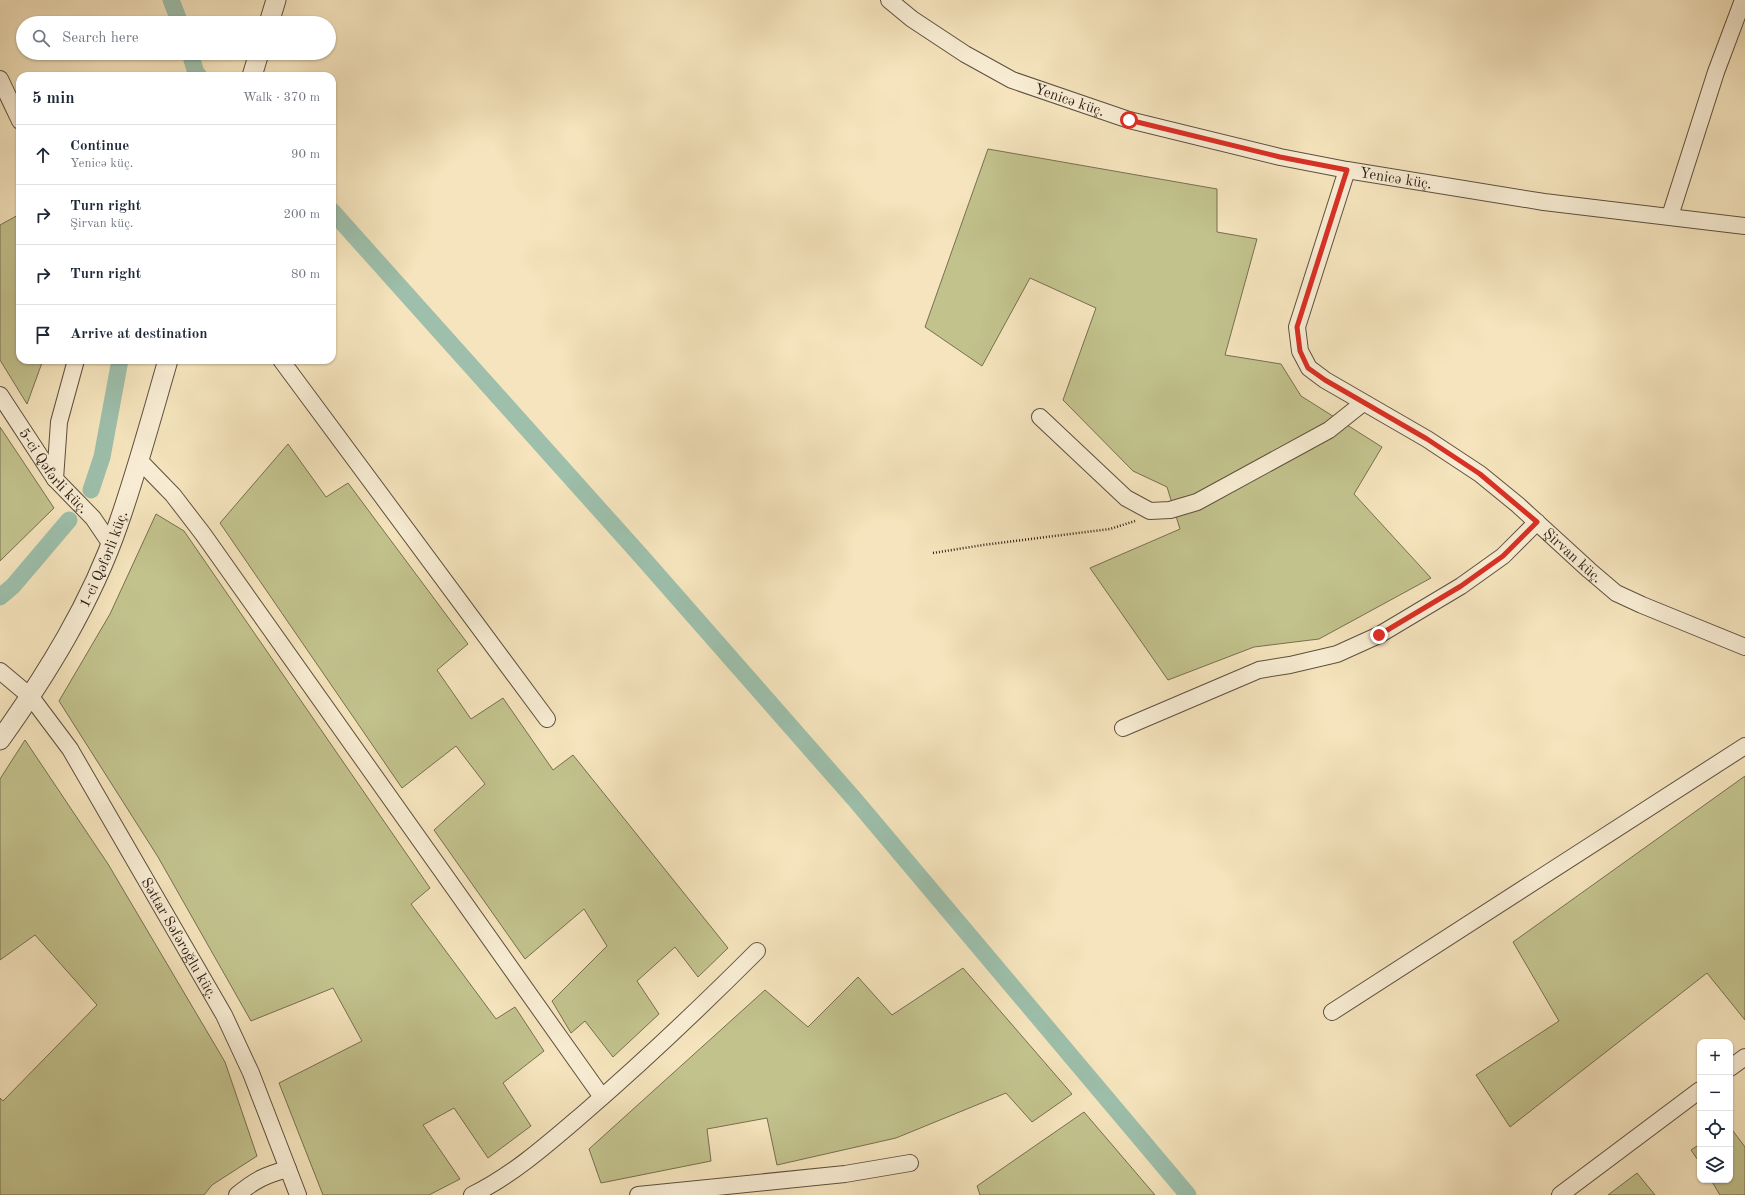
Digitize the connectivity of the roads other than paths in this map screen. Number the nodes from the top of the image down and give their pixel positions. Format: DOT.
graph roads {
  1 [pos="276,0"];
  2 [pos="889,0"];
  3 [pos="1743,0"];
  4 [pos="271,16"];
  5 [pos="257,60"];
  6 [pos="253,72"];
  7 [pos="0,78"];
  8 [pos="16,112"];
  9 [pos="1347,170"];
  10 [pos="1670,216"];
  11 [pos="1745,226"];
  12 [pos="75,364"];
  13 [pos="167,364"];
  14 [pos="284,364"];
  15 [pos="0,395"];
  16 [pos="1364,403"];
  17 [pos="1040,417"];
  18 [pos="139,460"];
  19 [pos="55,479"];
  20 [pos="1537,522"];
  21 [pos="110,543"];
  22 [pos="1745,647"];
  23 [pos="0,671"];
  24 [pos="31,697"];
  25 [pos="547,719"];
  26 [pos="1123,728"];
  27 [pos="0,740"];
  28 [pos="1745,746"];
  29 [pos="757,951"];
  30 [pos="1332,1012"];
  31 [pos="1745,1057"];
  32 [pos="1733,1066"];
  33 [pos="1697,1092"];
  34 [pos="602,1097"];
  35 [pos="910,1163"];
  36 [pos="288,1169"];
  37 [pos="236,1195"];
  38 [pos="298,1195"];
  39 [pos="472,1195"];
  40 [pos="638,1195"];
  41 [pos="1560,1195"];
  1 -- 4 [label="street"];
  2 -- 9 [label="street, Yenicə küç."];
  3 -- 10 [label="street"];
  5 -- 6 [label="street"];
  7 -- 8 [label="street"];
  9 -- 10 [label="street, Yenicə küç."];
  9 -- 16 [label="street, Şirvan küç."];
  10 -- 11 [label="street, Yenicə küç."];
  12 -- 19 [label="street"];
  13 -- 18 [label="street, 1-ci Qəfərli küç."];
  14 -- 25 [label="street"];
  15 -- 19 [label="street, 5-ci Qəfərli küç."];
  16 -- 17 [label="street"];
  16 -- 20 [label="street, Şirvan küç."];
  18 -- 21 [label="street, 1-ci Qəfərli küç."];
  18 -- 34 [label="street"];
  19 -- 21 [label="street, 5-ci Qəfərli küç."];
  20 -- 22 [label="street, Şirvan küç."];
  20 -- 26 [label="street"];
  21 -- 24 [label="street, 1-ci Qəfərli küç."];
  23 -- 24 [label="street, Səttar Səfəroğlu küç."];
  24 -- 27 [label="street, 1-ci Qəfərli küç."];
  24 -- 36 [label="street, Səttar Səfəroğlu küç."];
  28 -- 30 [label="street"];
  29 -- 34 [label="street"];
  31 -- 32 [label="street"];
  33 -- 41 [label="street"];
  34 -- 39 [label="street"];
  35 -- 40 [label="street"];
  36 -- 37 [label="street"];
  36 -- 38 [label="street, Səttar Səfəroğlu küç."];
}
